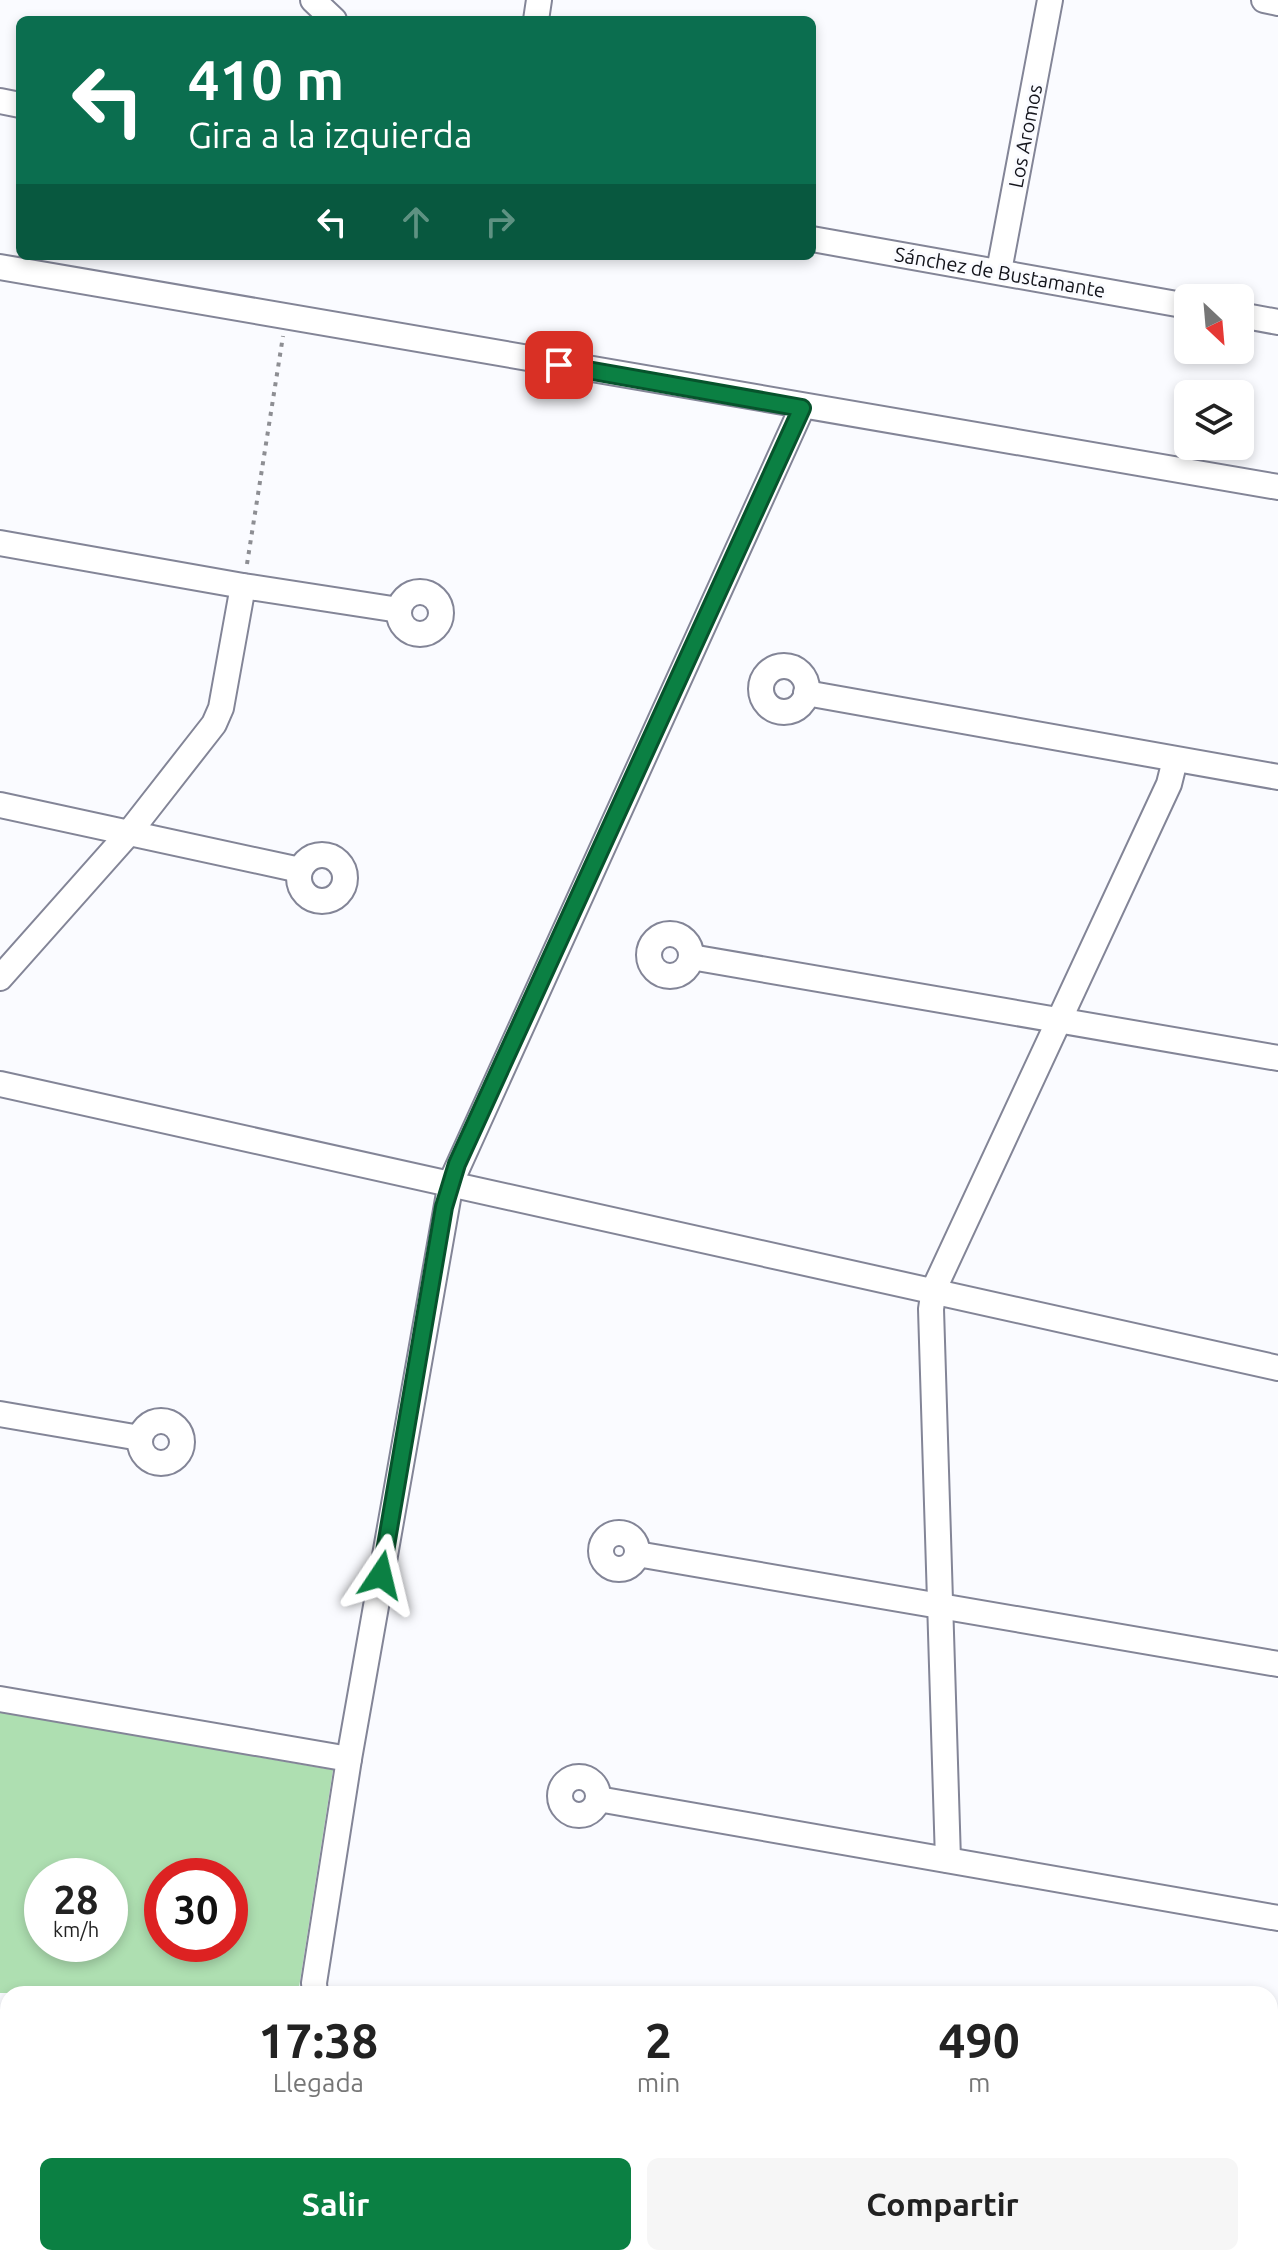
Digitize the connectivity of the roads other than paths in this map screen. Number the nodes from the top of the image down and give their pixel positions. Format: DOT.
graph roads {
  1 [pos="313,0"];
  2 [pos="1050,0"];
  3 [pos="1264,0"];
  4 [pos="1278,3"];
  5 [pos="330,16"];
  6 [pos="816,240"];
  7 [pos="0,267"];
  8 [pos="999,271"];
  9 [pos="1174,303"];
  10 [pos="1254,318"];
  11 [pos="1278,322"];
  12 [pos="802,408"];
  13 [pos="1278,487"];
  14 [pos="0,533"];
  15 [pos="0,543"];
  16 [pos="243,586"];
  17 [pos="399,610"];
  18 [pos="806,693"];
  19 [pos="1175,760"];
  20 [pos="1278,777"];
  21 [pos="0,805"];
  22 [pos="128,834"];
  23 [pos="300,870"];
  24 [pos="691,957"];
  25 [pos="0,978"];
  26 [pos="1056,1022"];
  27 [pos="1278,1058"];
  28 [pos="0,1084"];
  29 [pos="451,1182"];
  30 [pos="934,1289"];
  31 [pos="1278,1368"];
  32 [pos="0,1414"];
  33 [pos="140,1438"];
  34 [pos="637,1554"];
  35 [pos="939,1605"];
  36 [pos="1278,1664"];
  37 [pos="0,1699"];
  38 [pos="349,1759"];
  39 [pos="598,1799"];
  40 [pos="948,1860"];
  41 [pos="1278,1918"];
  42 [pos="314,1986"];
  1 -- 5 [label="street"];
  2 -- 8 [label="street, Los Aromos"];
  3 -- 4 [label="street"];
  6 -- 8 [label="street, Sánchez de Bustamante"];
  7 -- 12 [label="street"];
  8 -- 9 [label="street, Sánchez de Bustamante"];
  10 -- 11 [label="street"];
  12 -- 13 [label="street"];
  12 -- 29 [label="street"];
  14 -- 15 [label="street"];
  15 -- 16 [label="street"];
  16 -- 17 [label="street"];
  16 -- 22 [label="street"];
  18 -- 19 [label="street"];
  19 -- 20 [label="street"];
  19 -- 26 [label="street"];
  21 -- 22 [label="street"];
  22 -- 23 [label="street"];
  22 -- 25 [label="street"];
  24 -- 26 [label="street"];
  26 -- 27 [label="street"];
  26 -- 30 [label="street"];
  28 -- 29 [label="street"];
  29 -- 30 [label="street"];
  29 -- 38 [label="street"];
  30 -- 31 [label="street"];
  30 -- 35 [label="street"];
  32 -- 33 [label="street"];
  34 -- 35 [label="street"];
  35 -- 36 [label="street"];
  35 -- 40 [label="street"];
  37 -- 38 [label="street"];
  38 -- 42 [label="street"];
  39 -- 40 [label="street"];
  40 -- 41 [label="street"];
}
